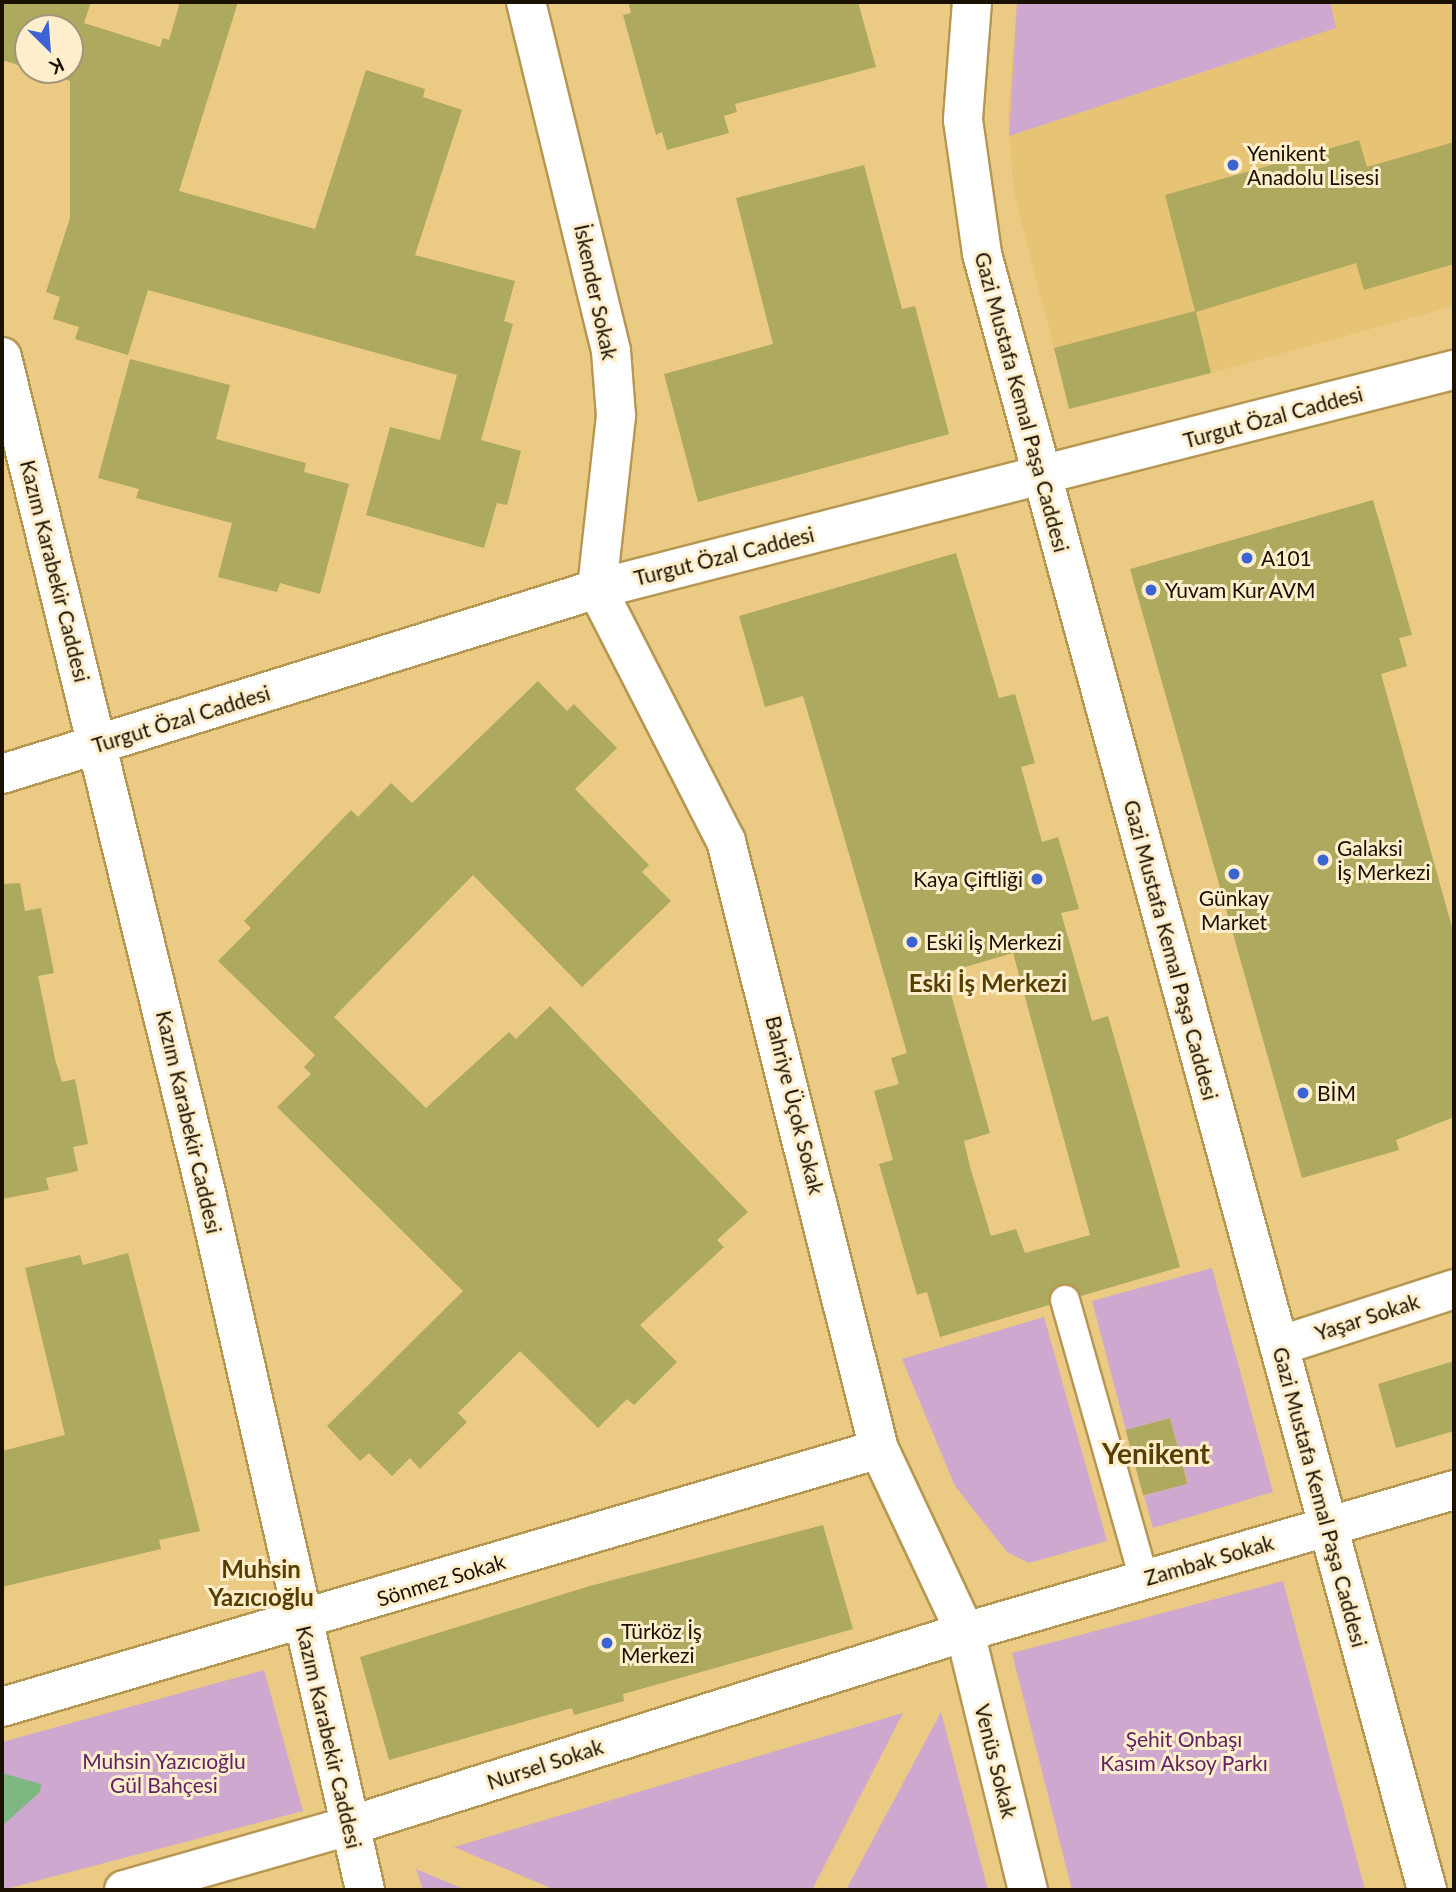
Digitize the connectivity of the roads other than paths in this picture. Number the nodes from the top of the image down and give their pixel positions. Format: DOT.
graph roads {
  1 [pos="526,2"];
  2 [pos="972,2"];
  3 [pos="2,357"];
  4 [pos="1454,370"];
  5 [pos="1041,475"];
  6 [pos="597,589"];
  7 [pos="99,745"];
  8 [pos="2,774"];
  9 [pos="1454,1289"];
  10 [pos="1065,1300"];
  11 [pos="1279,1346"];
  12 [pos="879,1449"];
  13 [pos="1454,1490"];
  14 [pos="1328,1526"];
  15 [pos="1144,1580"];
  16 [pos="303,1622"];
  17 [pos="965,1632"];
  18 [pos="2,1707"];
  19 [pos="349,1826"];
  20 [pos="124,1890"];
  21 [pos="365,1890"];
  22 [pos="1028,1890"];
  23 [pos="1427,1890"];
  1 -- 6 [label="street, İskender Sokak"];
  2 -- 5 [label="street, Gazi Mustafa Kemal Paşa Caddesi"];
  3 -- 7 [label="street, Kazım Karabekir Caddesi"];
  4 -- 5 [label="street, Turgut Özal Caddesi"];
  5 -- 6 [label="street, Turgut Özal Caddesi"];
  5 -- 11 [label="street, Gazi Mustafa Kemal Paşa Caddesi"];
  6 -- 7 [label="street, Turgut Özal Caddesi"];
  6 -- 12 [label="street, Bahriye Üçok Sokak"];
  7 -- 8 [label="street, Turgut Özal Caddesi"];
  7 -- 16 [label="street, Kazım Karabekir Caddesi"];
  9 -- 11 [label="street, Yaşar Sokak"];
  10 -- 15 [label="lane"];
  11 -- 14 [label="street, Gazi Mustafa Kemal Paşa Caddesi"];
  12 -- 16 [label="street, Sönmez Sokak"];
  12 -- 17 [label="street, Bahriye Üçok Sokak"];
  13 -- 14 [label="street, Zambak Sokak"];
  14 -- 15 [label="street, Zambak Sokak"];
  14 -- 23 [label="street, Gazi Mustafa Kemal Paşa Caddesi"];
  15 -- 17 [label="street, Zambak Sokak"];
  16 -- 18 [label="street, Sönmez Sokak"];
  16 -- 19 [label="street, Kazım Karabekir Caddesi"];
  17 -- 19 [label="street, Nursel Sokak"];
  17 -- 22 [label="street, Venüs Sokak"];
  19 -- 20 [label="street, Nursel Sokak"];
  19 -- 21 [label="street, Kazım Karabekir Caddesi"];
}
